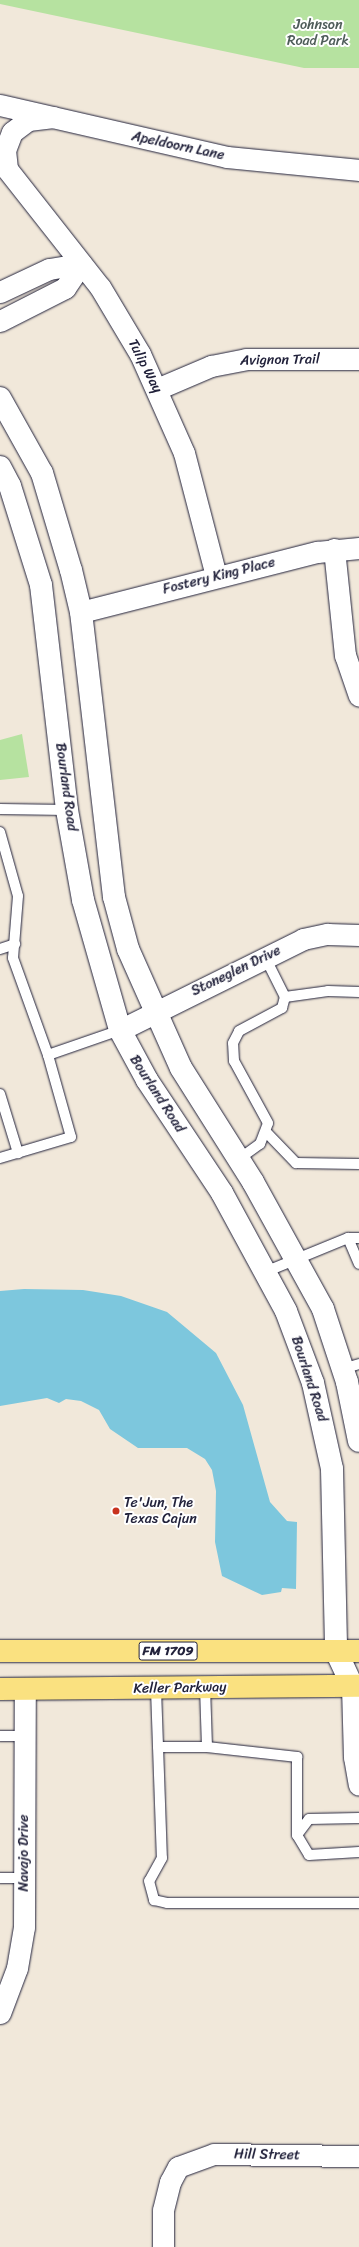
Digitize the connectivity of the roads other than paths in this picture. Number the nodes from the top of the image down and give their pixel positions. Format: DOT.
graph roads {
  1 [pos="0,105"];
  2 [pos="53,117"];
  3 [pos="0,169"];
  4 [pos="359,170"];
  5 [pos="17,184"];
  6 [pos="81,264"];
  7 [pos="0,292"];
  8 [pos="0,321"];
  9 [pos="359,359"];
  10 [pos="157,389"];
  11 [pos="0,398"];
  12 [pos="0,467"];
  13 [pos="359,548"];
  14 [pos="334,549"];
  15 [pos="216,576"];
  16 [pos="81,612"];
  17 [pos="359,696"];
  18 [pos="0,809"];
  19 [pos="67,810"];
  20 [pos="0,832"];
  21 [pos="359,935"];
  22 [pos="15,944"];
  23 [pos="0,949"];
  24 [pos="265,957"];
  25 [pos="359,992"];
  26 [pos="285,997"];
  27 [pos="154,1012"];
  28 [pos="120,1030"];
  29 [pos="48,1055"];
  30 [pos="0,1094"];
  31 [pos="267,1133"];
  32 [pos="18,1153"];
  33 [pos="0,1158"];
  34 [pos="239,1159"];
  35 [pos="359,1164"];
  36 [pos="348,1238"];
  37 [pos="359,1238"];
  38 [pos="295,1257"];
  39 [pos="359,1264"];
  40 [pos="265,1272"];
  41 [pos="351,1366"];
  42 [pos="359,1441"];
  43 [pos="0,1651"];
  44 [pos="336,1651"];
  45 [pos="359,1651"];
  46 [pos="357,1681"];
  47 [pos="156,1688"];
  48 [pos="205,1688"];
  49 [pos="0,1689"];
  50 [pos="25,1689"];
  51 [pos="0,1736"];
  52 [pos="24,1736"];
  53 [pos="207,1746"];
  54 [pos="158,1747"];
  55 [pos="359,1785"];
  56 [pos="359,1818"];
  57 [pos="297,1835"];
  58 [pos="359,1852"];
  59 [pos="0,1878"];
  60 [pos="24,1878"];
  61 [pos="359,1904"];
  62 [pos="6,1982"];
  63 [pos="0,2013"];
  64 [pos="359,2156"];
  65 [pos="163,2247"];
  1 -- 2 [label="street, Apeldoorn Lane"];
  2 -- 4 [label="street, Apeldoorn Lane"];
  2 -- 5 [label="street, Tulip Way"];
  3 -- 5 [label="street, Tulip Way"];
  5 -- 6 [label="street, Tulip Way"];
  6 -- 7 [label="street"];
  6 -- 8 [label="street"];
  6 -- 10 [label="street, Tulip Way"];
  9 -- 10 [label="street, Avignon Trail"];
  10 -- 15 [label="street, Tulip Way"];
  11 -- 16 [label="main road"];
  12 -- 19 [label="main road, Bourland Road"];
  13 -- 14 [label="street, Fostery King Place"];
  14 -- 15 [label="street, Fostery King Place"];
  14 -- 17 [label="street"];
  15 -- 16 [label="street, Fostery King Place"];
  16 -- 27 [label="main road"];
  18 -- 19 [label="lane"];
  19 -- 28 [label="main road, Bourland Road"];
  20 -- 22 [label="lane"];
  21 -- 24 [label="street, Stoneglen Drive"];
  22 -- 23 [label="lane"];
  22 -- 29 [label="lane"];
  24 -- 26 [label="lane"];
  24 -- 27 [label="street, Stoneglen Drive"];
  25 -- 26 [label="lane"];
  26 -- 31 [label="lane"];
  27 -- 28 [label="street, Stoneglen Drive"];
  27 -- 34 [label="main road"];
  28 -- 29 [label="lane"];
  28 -- 40 [label="main road, Bourland Road"];
  29 -- 32 [label="lane"];
  30 -- 32 [label="lane"];
  31 -- 34 [label="lane"];
  31 -- 35 [label="lane"];
  32 -- 33 [label="lane"];
  34 -- 38 [label="main road"];
  36 -- 37 [label="lane"];
  36 -- 38 [label="lane"];
  36 -- 39 [label="lane"];
  38 -- 40 [label="lane"];
  38 -- 41 [label="main road"];
  40 -- 44 [label="main road, Bourland Road"];
  41 -- 42 [label="main road"];
  43 -- 44 [label="main road, FM 1709"];
  44 -- 45 [label="main road, FM 1709"];
  44 -- 46 [label="main road, Bourland Road"];
  46 -- 48 [label="main road, Keller Parkway"];
  46 -- 55 [label="street"];
  47 -- 48 [label="main road, Keller Parkway"];
  47 -- 50 [label="main road, Keller Parkway"];
  47 -- 54 [label="lane"];
  48 -- 53 [label="lane"];
  49 -- 50 [label="main road, Keller Parkway"];
  50 -- 52 [label="street, Navajo Drive"];
  51 -- 52 [label="lane"];
  52 -- 60 [label="street, Navajo Drive"];
  53 -- 54 [label="lane"];
  53 -- 57 [label="lane"];
  54 -- 61 [label="lane"];
  56 -- 57 [label="lane"];
  57 -- 58 [label="lane"];
  59 -- 60 [label="lane"];
  60 -- 62 [label="street, Navajo Drive"];
  62 -- 63 [label="street, Navajo Drive"];
  64 -- 65 [label="street, Hill Street"];
}
